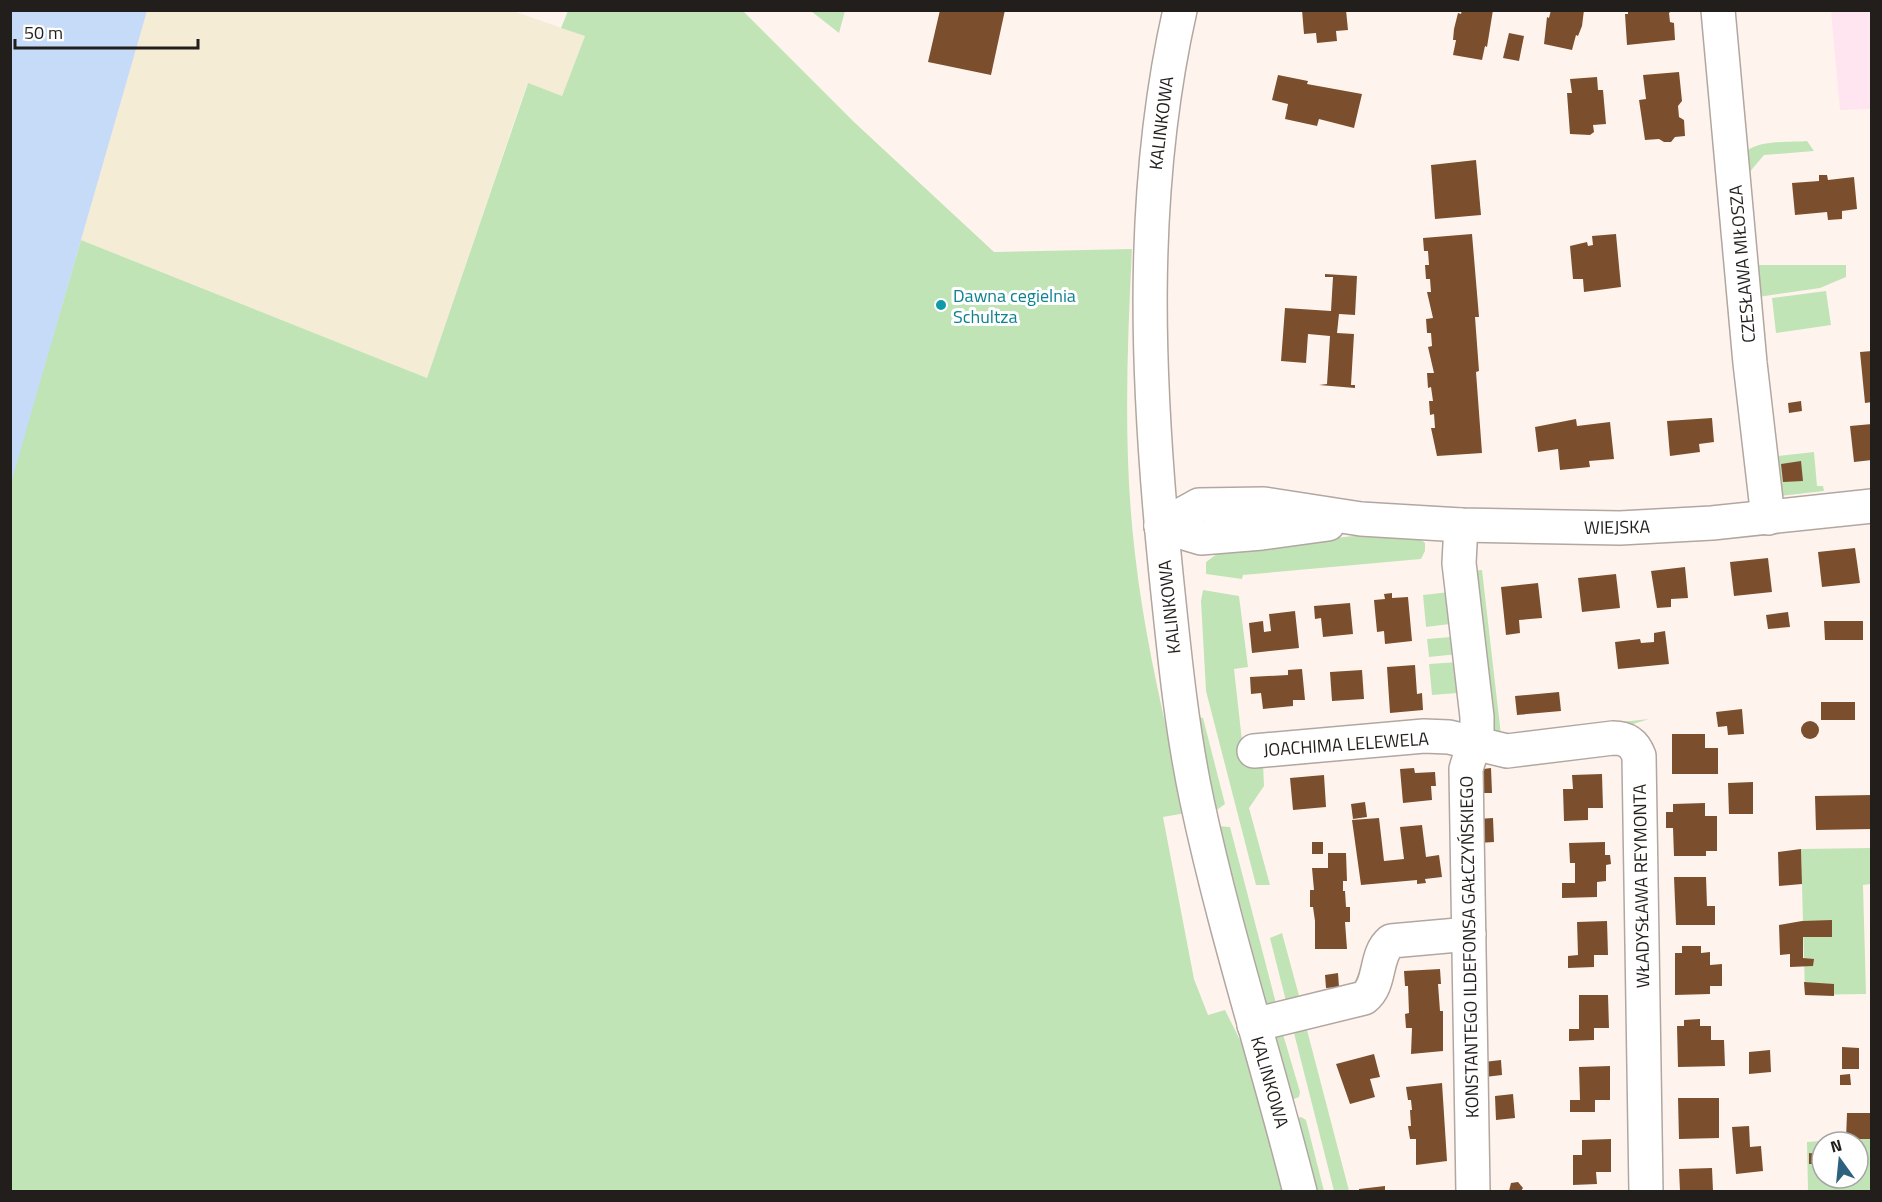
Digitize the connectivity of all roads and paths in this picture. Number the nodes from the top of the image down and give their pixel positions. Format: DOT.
graph roads {
  1 [pos="1180,10"];
  2 [pos="1718,10"];
  3 [pos="1872,506"];
  4 [pos="1768,518"];
  5 [pos="1461,525"];
  6 [pos="1161,526"];
  7 [pos="1473,744"];
  8 [pos="1254,751"];
  9 [pos="1470,934"];
  10 [pos="1254,1025"];
  11 [pos="1300,1191"];
  12 [pos="1473,1191"];
  13 [pos="1646,1191"];
  1 -- 6 [label="street, KALINKOWA"];
  2 -- 4 [label="street, CZESŁAWA MIŁOSZA"];
  3 -- 4 [label="street, WIEJSKA"];
  4 -- 5 [label="street, WIEJSKA"];
  5 -- 6 [label="street, WIEJSKA"];
  5 -- 7 [label="street, KONSTANTEGO ILDEFONSA GAŁCZYŃSKIEGO"];
  6 -- 10 [label="street, KALINKOWA"];
  7 -- 8 [label="street, JOACHIMA LELEWELA"];
  7 -- 9 [label="street, KONSTANTEGO ILDEFONSA GAŁCZYŃSKIEGO"];
  7 -- 13 [label="street, WŁADYSŁAWA REYMONTA"];
  9 -- 10 [label="street"];
  9 -- 12 [label="street, KONSTANTEGO ILDEFONSA GAŁCZYŃSKIEGO"];
  10 -- 11 [label="street, KALINKOWA"];
}
